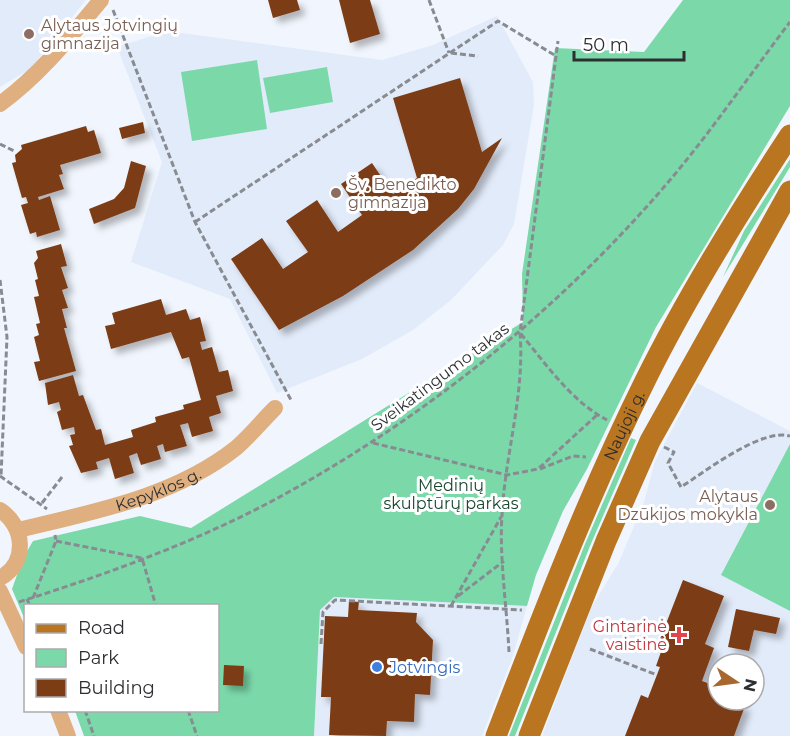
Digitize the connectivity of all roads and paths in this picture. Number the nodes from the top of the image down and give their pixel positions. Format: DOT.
graph roads {
  1 [pos="429,0"];
  2 [pos="106,3"];
  3 [pos="790,22"];
  4 [pos="558,41"];
  5 [pos="449,53"];
  6 [pos="478,56"];
  7 [pos="556,56"];
  8 [pos="0,104"];
  9 [pos="790,135"];
  10 [pos="0,144"];
  11 [pos="16,152"];
  12 [pos="790,191"];
  13 [pos="195,222"];
  14 [pos="0,280"];
  15 [pos="520,333"];
  16 [pos="646,378"];
  17 [pos="675,394"];
  18 [pos="291,400"];
  19 [pos="275,408"];
  20 [pos="597,415"];
  21 [pos="373,443"];
  22 [pos="586,457"];
  23 [pos="538,469"];
  24 [pos="507,475"];
  25 [pos="0,476"];
  26 [pos="62,477"];
  27 [pos="0,510"];
  28 [pos="502,516"];
  29 [pos="18,530"];
  30 [pos="142,558"];
  31 [pos="504,561"];
  32 [pos="0,578"];
  33 [pos="3,598"];
  34 [pos="33,598"];
  35 [pos="455,598"];
  36 [pos="27,599"];
  37 [pos="29,604"];
  38 [pos="155,604"];
  39 [pos="451,606"];
  40 [pos="507,609"];
  41 [pos="522,610"];
  42 [pos="24,643"];
  43 [pos="321,644"];
  44 [pos="590,649"];
  45 [pos="509,660"];
  46 [pos="657,675"];
  47 [pos="58,712"];
  48 [pos="85,712"];
  49 [pos="188,712"];
  50 [pos="68,736"];
  51 [pos="94,736"];
  52 [pos="197,736"];
  53 [pos="496,736"];
  54 [pos="529,736"];
  1 -- 5 [label="path"];
  2 -- 8 [label="street"];
  2 -- 13 [label="path"];
  3 -- 15 [label="path, Sveikatingumo takas"];
  4 -- 7 [label="path"];
  5 -- 6 [label="path"];
  5 -- 7 [label="path"];
  5 -- 13 [label="path"];
  7 -- 15 [label="path"];
  9 -- 16 [label="main road, Naujoji g."];
  10 -- 11 [label="path"];
  12 -- 17 [label="main road, Naujoji g."];
  13 -- 18 [label="path"];
  14 -- 25 [label="path"];
  15 -- 21 [label="path, Sveikatingumo takas"];
  15 -- 24 [label="path"];
  16 -- 17 [label="main road"];
  16 -- 53 [label="main road, Naujoji g."];
  17 -- 54 [label="main road, Naujoji g."];
  19 -- 29 [label="street, Kepyklos g."];
  20 -- 23 [label="path"];
  21 -- 24 [label="path"];
  21 -- 30 [label="path, Sveikatingumo takas"];
  22 -- 23 [label="path"];
  23 -- 24 [label="path"];
  24 -- 28 [label="path"];
  25 -- 26 [label="path"];
  27 -- 29 [label="street"];
  28 -- 31 [label="path"];
  28 -- 35 [label="path"];
  29 -- 32 [label="street"];
  30 -- 34 [label="path, Sveikatingumo takas"];
  30 -- 34 [label="path"];
  30 -- 38 [label="path"];
  31 -- 35 [label="path"];
  31 -- 40 [label="path"];
  33 -- 36 [label="path, Sveikatingumo takas"];
  33 -- 42 [label="street"];
  34 -- 36 [label="path, Sveikatingumo takas"];
  35 -- 39 [label="path"];
  36 -- 37 [label="path"];
  39 -- 40 [label="path"];
  39 -- 43 [label="path"];
  40 -- 41 [label="path"];
  40 -- 45 [label="path"];
  44 -- 46 [label="path"];
  47 -- 50 [label="street"];
  48 -- 51 [label="path"];
  49 -- 52 [label="path"];
}
